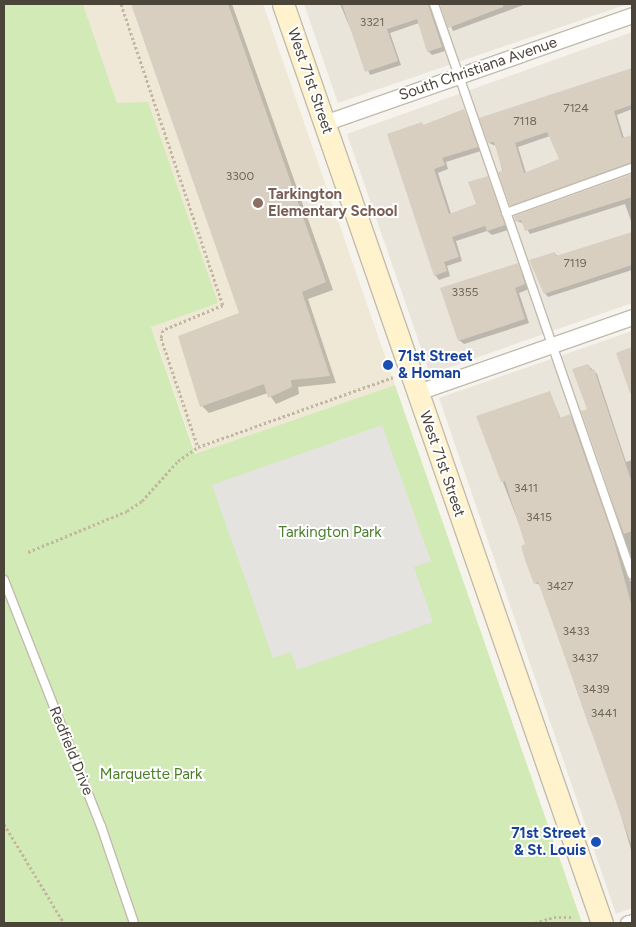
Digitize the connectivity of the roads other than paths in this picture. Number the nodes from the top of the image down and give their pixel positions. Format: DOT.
graph roads {
  1 [pos="283,4"];
  2 [pos="434,4"];
  3 [pos="632,15"];
  4 [pos="459,75"];
  5 [pos="324,122"];
  6 [pos="632,168"];
  7 [pos="506,213"];
  8 [pos="632,316"];
  9 [pos="552,345"];
  10 [pos="418,392"];
  11 [pos="632,575"];
  12 [pos="4,580"];
  13 [pos="632,922"];
  14 [pos="134,923"];
  15 [pos="602,923"];
  16 [pos="628,923"];
  1 -- 5 [label="main road, West 71st Street"];
  2 -- 4 [label="lane"];
  3 -- 4 [label="street, South Christiana Avenue"];
  4 -- 5 [label="street, South Christiana Avenue"];
  4 -- 7 [label="lane"];
  5 -- 10 [label="main road, West 71st Street"];
  6 -- 7 [label="lane"];
  7 -- 9 [label="lane"];
  8 -- 9 [label="street"];
  9 -- 10 [label="street"];
  9 -- 11 [label="lane"];
  10 -- 15 [label="main road, West 71st Street"];
  12 -- 14 [label="lane, Redfield Drive"];
  13 -- 16 [label="street"];
}
